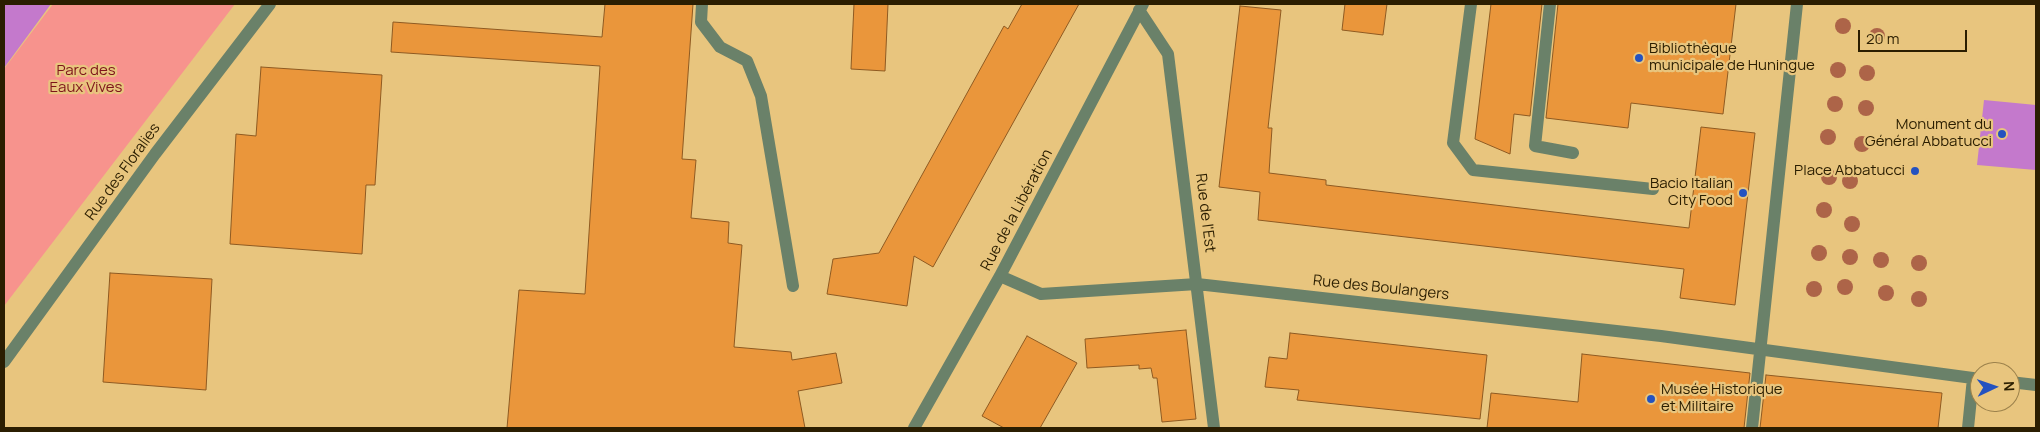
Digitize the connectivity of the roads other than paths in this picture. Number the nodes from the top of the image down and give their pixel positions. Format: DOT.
graph roads {
  1 [pos="270,4"];
  2 [pos="702,4"];
  3 [pos="1471,4"];
  4 [pos="1550,4"];
  5 [pos="1797,4"];
  6 [pos="1141,7"];
  7 [pos="1573,153"];
  8 [pos="1653,189"];
  9 [pos="1000,276"];
  10 [pos="1197,284"];
  11 [pos="793,286"];
  12 [pos="1761,350"];
  13 [pos="4,362"];
  14 [pos="1970,377"];
  15 [pos="2020,383"];
  16 [pos="2036,385"];
  17 [pos="1971,412"];
  18 [pos="914,428"];
  19 [pos="1214,428"];
  20 [pos="1752,428"];
  21 [pos="1968,428"];
  1 -- 13 [label="street, Rue des Floralies"];
  2 -- 11 [label="street"];
  3 -- 8 [label="street"];
  4 -- 7 [label="street"];
  5 -- 12 [label="street"];
  6 -- 9 [label="street, Rue de la Libération"];
  6 -- 10 [label="street, Rue de l'Est"];
  9 -- 10 [label="street, Rue des Boulangers"];
  9 -- 18 [label="street, Rue de la Libération"];
  10 -- 12 [label="street, Rue des Boulangers"];
  10 -- 19 [label="street, Rue de l'Est"];
  12 -- 14 [label="street"];
  12 -- 20 [label="street"];
  15 -- 16 [label="street"];
  17 -- 21 [label="street"];
}
